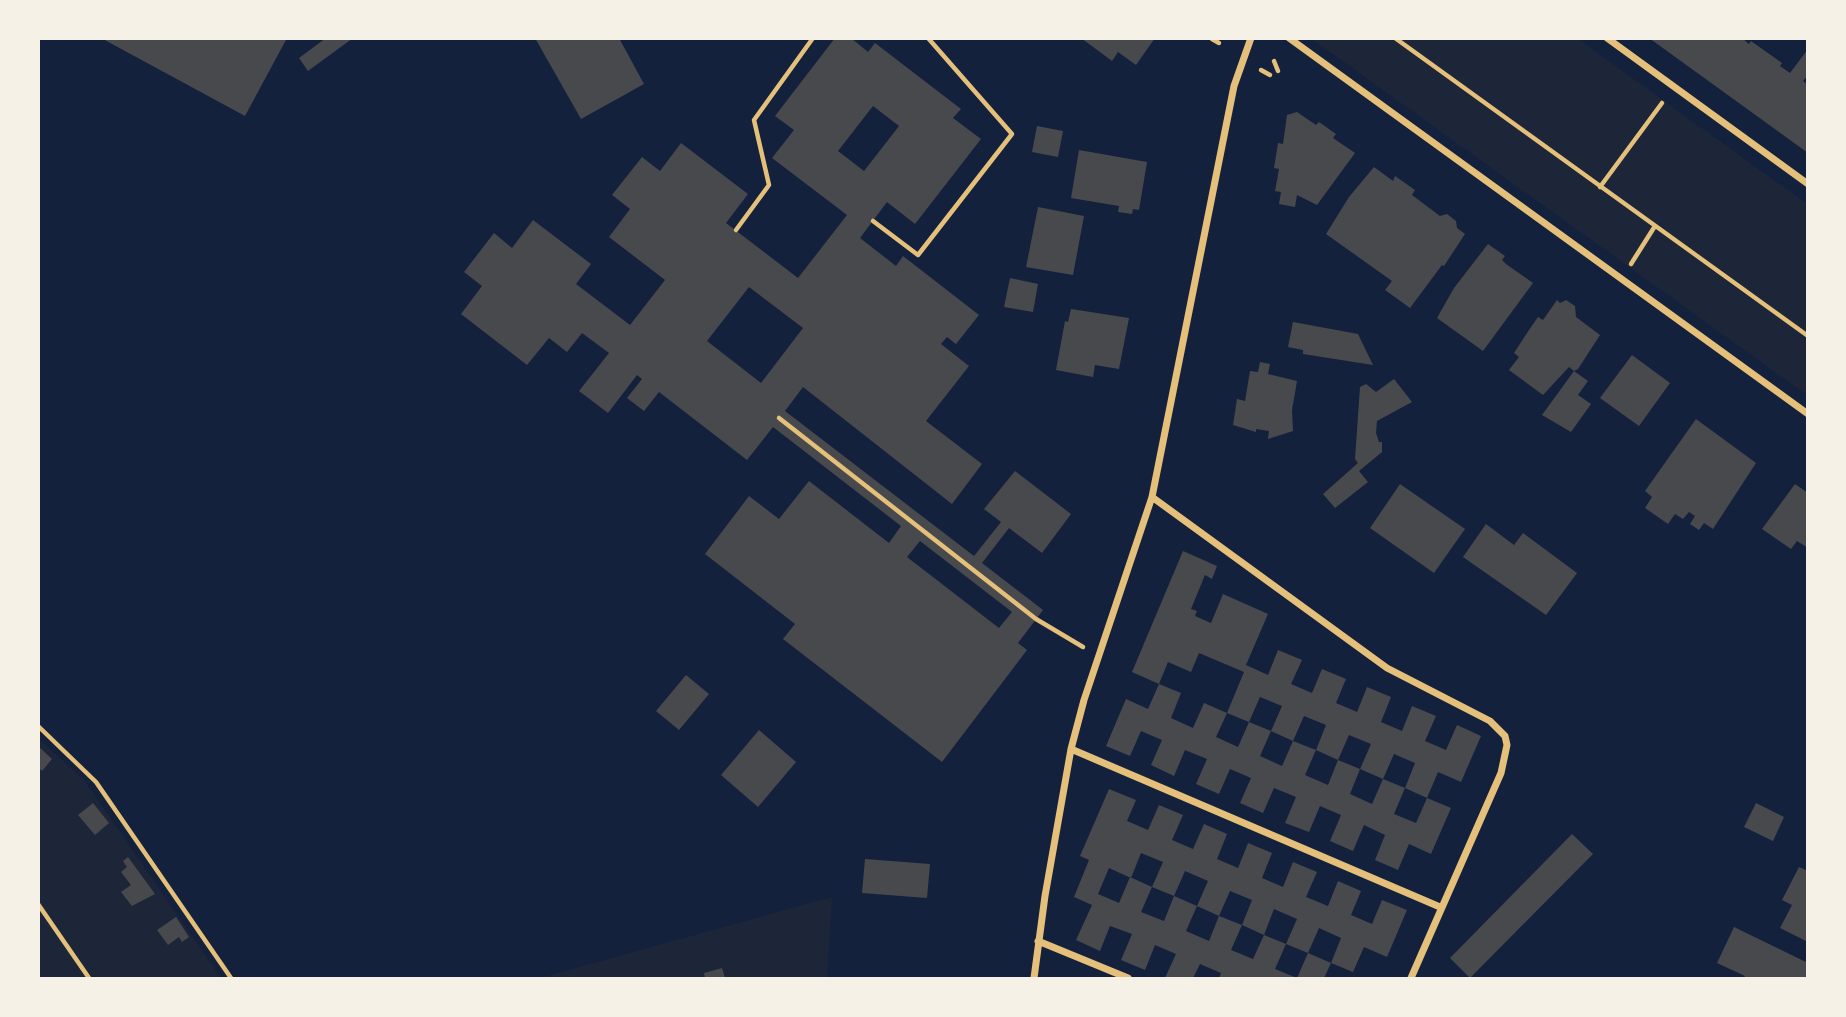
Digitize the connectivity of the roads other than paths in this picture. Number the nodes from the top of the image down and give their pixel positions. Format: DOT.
graph roads {
  1 [pos="1251,38"];
  2 [pos="1289,38"];
  3 [pos="1607,38"];
  4 [pos="1808,184"];
  5 [pos="1808,414"];
  6 [pos="1152,497"];
  7 [pos="1071,749"];
  8 [pos="1440,907"];
  9 [pos="1038,941"];
  10 [pos="1034,978"];
  11 [pos="1128,978"];
  12 [pos="1411,978"];
  1 -- 6 [label="street"];
  2 -- 5 [label="street"];
  3 -- 4 [label="street"];
  6 -- 7 [label="street"];
  6 -- 8 [label="street"];
  7 -- 8 [label="street"];
  7 -- 9 [label="street"];
  8 -- 12 [label="street"];
  9 -- 10 [label="street"];
  9 -- 11 [label="street"];
}
